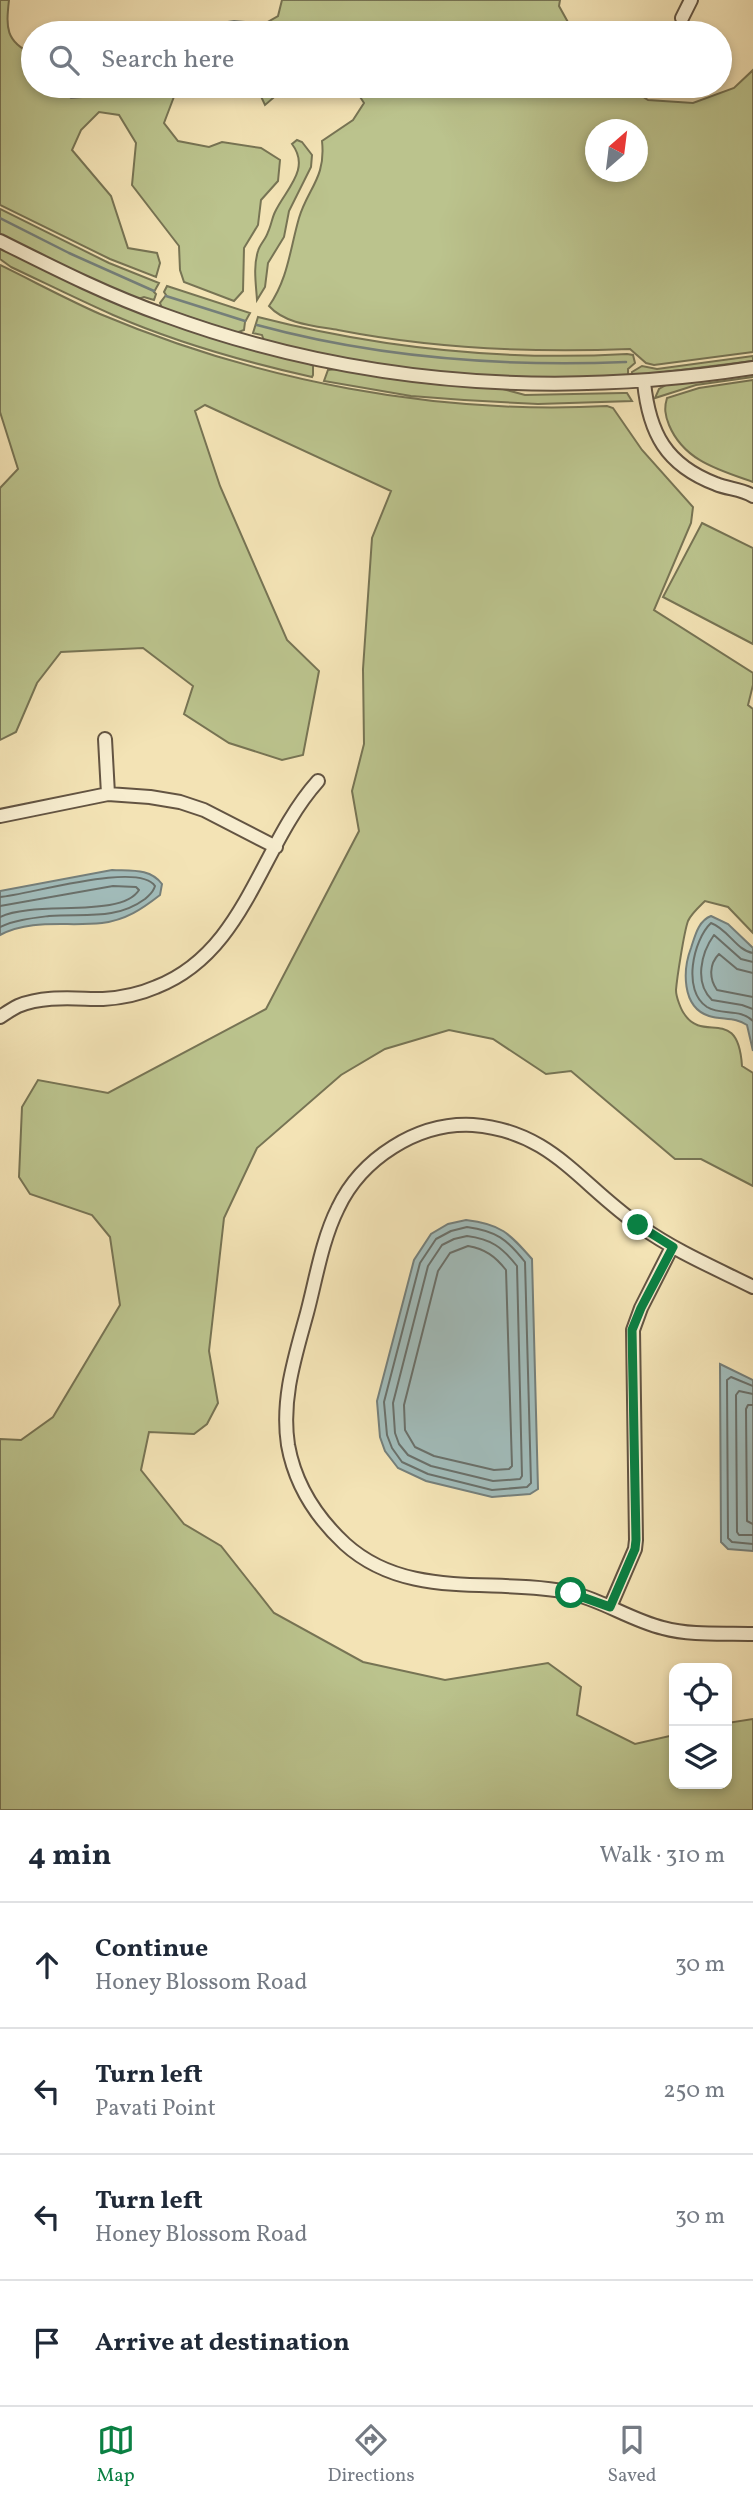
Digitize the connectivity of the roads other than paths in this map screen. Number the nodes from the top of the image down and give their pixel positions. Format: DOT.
graph roads {
  1 [pos="691,0"];
  2 [pos="682,18"];
  3 [pos="0,241"];
  4 [pos="753,368"];
  5 [pos="644,382"];
  6 [pos="753,496"];
  7 [pos="105,739"];
  8 [pos="318,781"];
  9 [pos="108,794"];
  10 [pos="0,816"];
  11 [pos="276,847"];
  12 [pos="0,1017"];
  13 [pos="673,1247"];
  14 [pos="753,1287"];
  15 [pos="610,1607"];
  16 [pos="753,1634"];
  1 -- 2 [label="street"];
  3 -- 5 [label="street"];
  4 -- 5 [label="street"];
  5 -- 6 [label="street"];
  7 -- 9 [label="street"];
  8 -- 11 [label="street"];
  9 -- 10 [label="street"];
  9 -- 11 [label="street"];
  11 -- 12 [label="street"];
  13 -- 14 [label="street"];
  13 -- 15 [label="street"];
  13 -- 15 [label="street"];
  15 -- 16 [label="street"];
}
